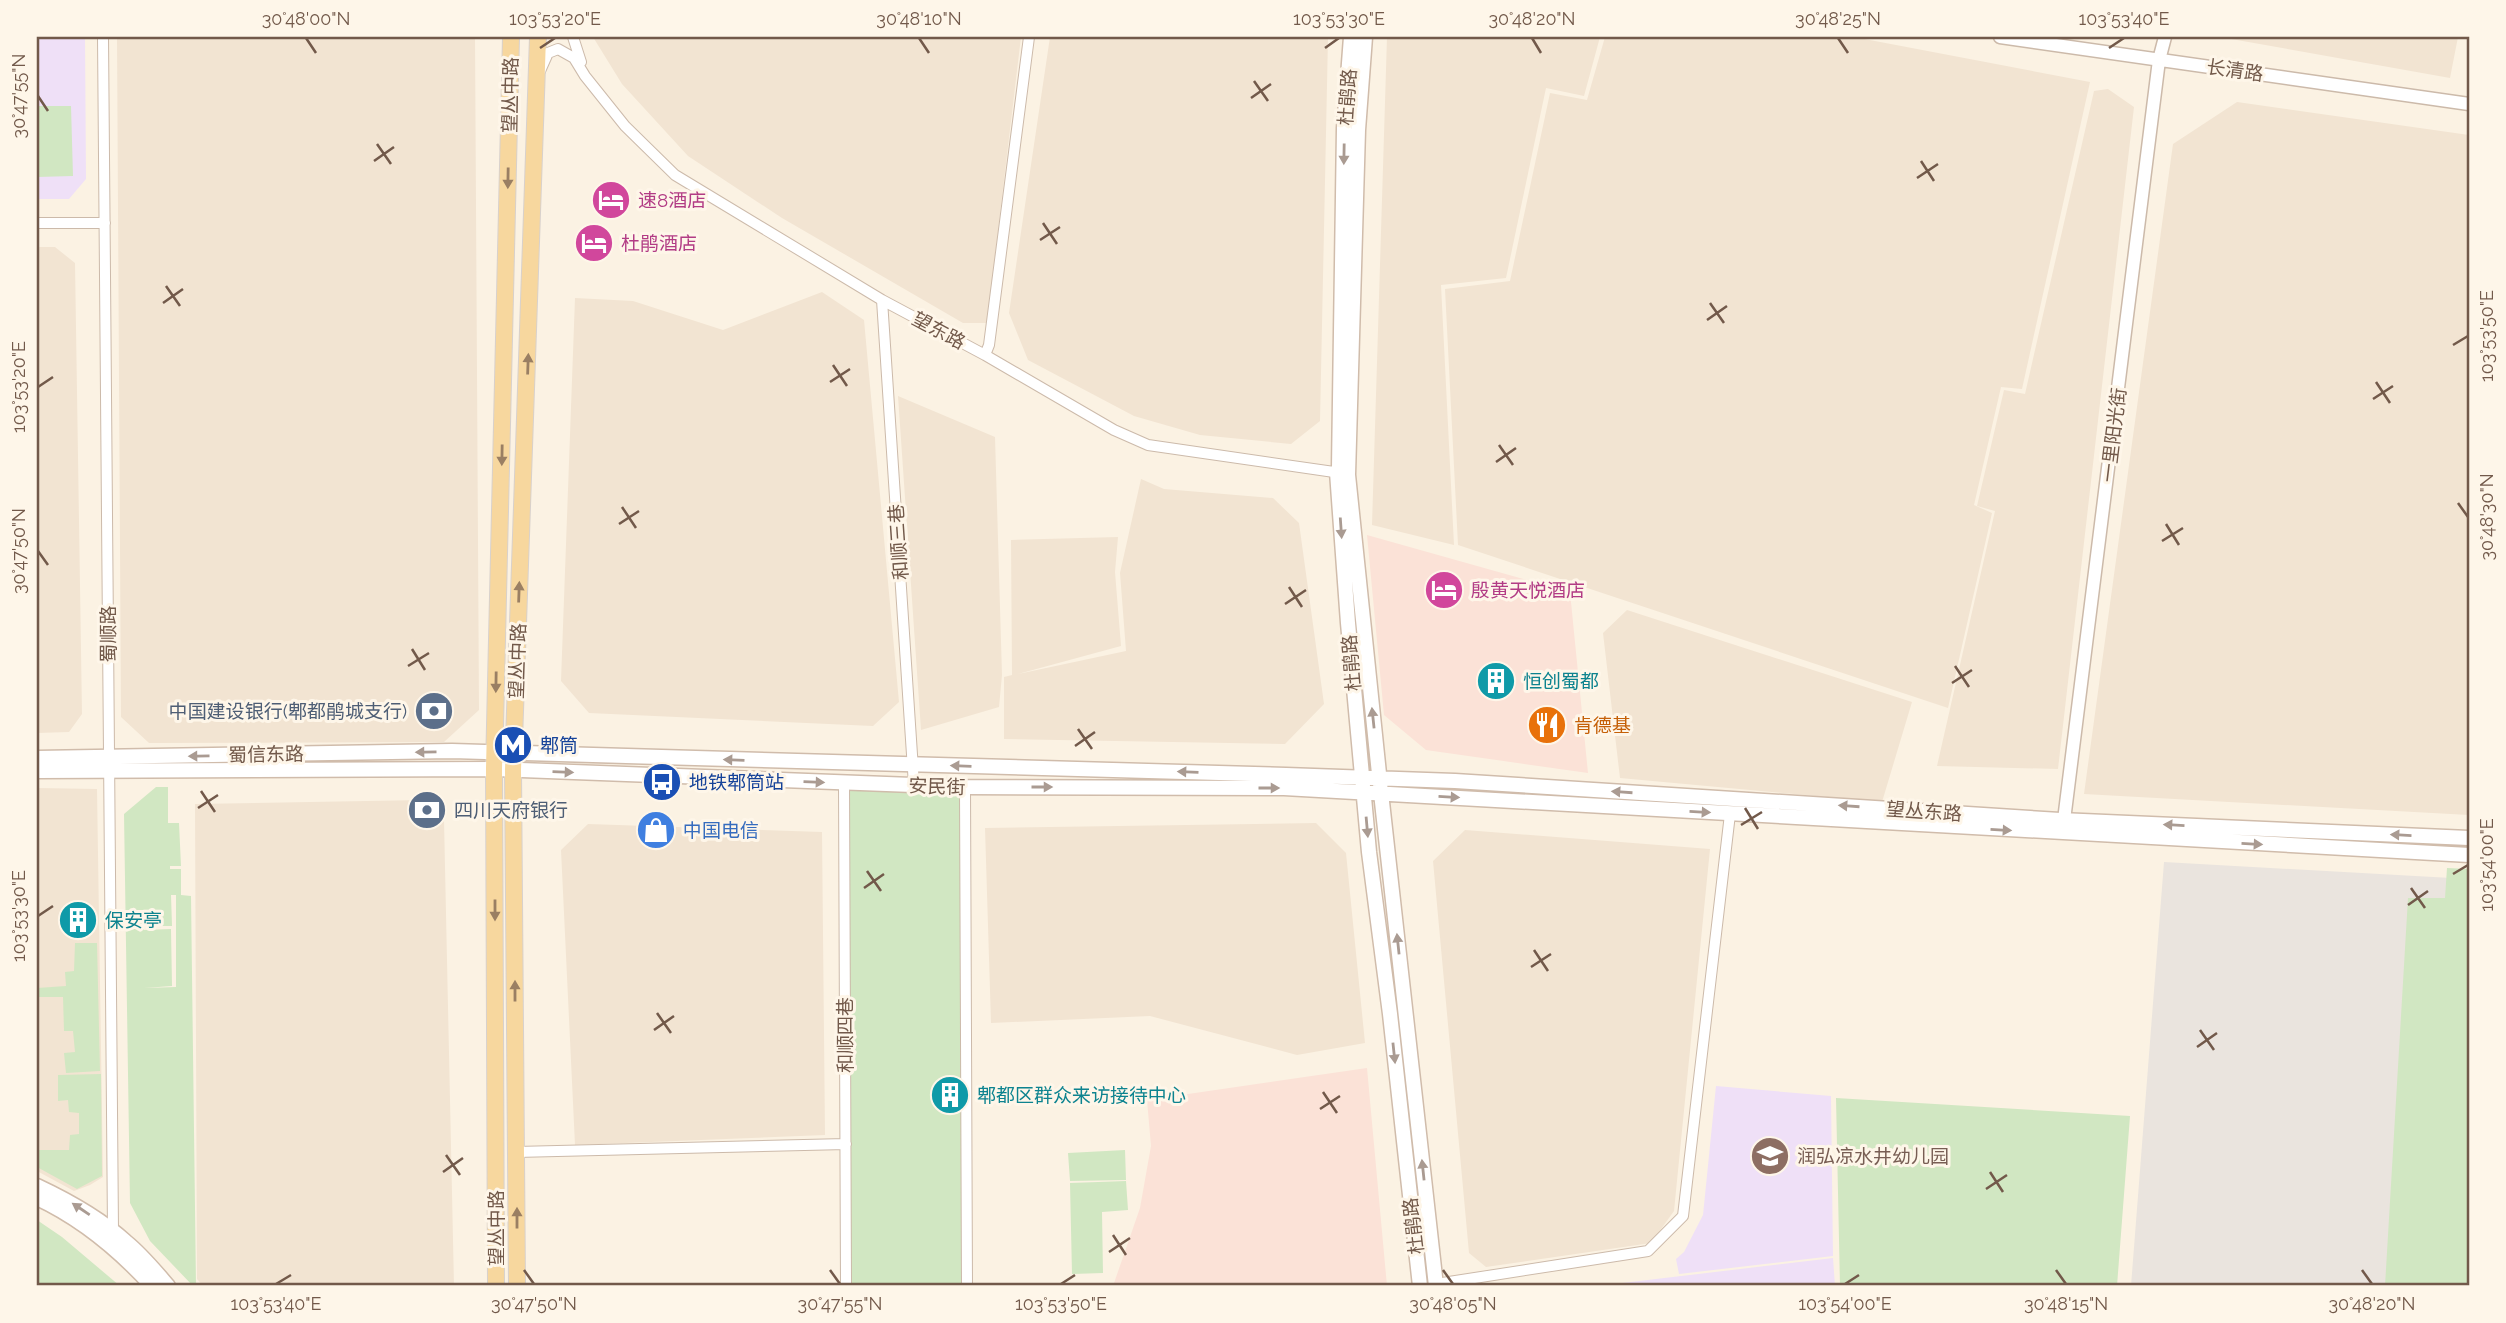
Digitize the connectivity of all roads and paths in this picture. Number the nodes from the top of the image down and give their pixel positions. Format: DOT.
graph roads {
  1 [pos="103,37"];
  2 [pos="511,37"];
  3 [pos="538,37"];
  4 [pos="573,37"];
  5 [pos="1029,37"];
  6 [pos="1351,37"];
  7 [pos="1365,37"];
  8 [pos="2000,37"];
  9 [pos="2165,37"];
  10 [pos="2159,60"];
  11 [pos="538,75"];
  12 [pos="585,76"];
  13 [pos="2469,104"];
  14 [pos="37,223"];
  15 [pos="105,223"];
  16 [pos="881,300"];
  17 [pos="985,355"];
  18 [pos="1342,473"];
  19 [pos="495,752"];
  20 [pos="514,753"];
  21 [pos="37,758"];
  22 [pos="108,764"];
  23 [pos="913,765"];
  24 [pos="494,769"];
  25 [pos="513,770"];
  26 [pos="37,771"];
  27 [pos="844,783"];
  28 [pos="914,785"];
  29 [pos="1363,785"];
  30 [pos="1380,786"];
  31 [pos="965,787"];
  32 [pos="1730,814"];
  33 [pos="2063,827"];
  34 [pos="2469,838"];
  35 [pos="2469,855"];
  36 [pos="846,1144"];
  37 [pos="516,1152"];
  38 [pos="37,1186"];
  39 [pos="37,1198"];
  40 [pos="113,1231"];
  41 [pos="1436,1285"];
  42 [pos="152,1286"];
  43 [pos="168,1286"];
  44 [pos="496,1286"];
  45 [pos="517,1286"];
  46 [pos="846,1286"];
  47 [pos="967,1286"];
  48 [pos="1420,1286"];
  1 -- 15 [label="street, 蜀顺路"];
  2 -- 19 [label="main road, 望丛中路, one-way"];
  3 -- 11 [label="main road, 望丛中路"];
  4 -- 12 [label="street, 望东路"];
  5 -- 17 [label="street"];
  6 -- 18 [label="main road, 杜鹃路, one-way"];
  7 -- 18 [label="main road, 杜鹃路"];
  8 -- 10 [label="street, 长清路"];
  9 -- 10 [label="street, 一里阳光街"];
  10 -- 13 [label="street, 长清路"];
  10 -- 33 [label="street, 一里阳光街"];
  11 -- 12 [label="street, 望东路"];
  20 -- 11 [label="main road, 望丛中路, one-way"];
  12 -- 16 [label="street, 望东路"];
  14 -- 15 [label="street"];
  15 -- 22 [label="street, 蜀顺路"];
  16 -- 17 [label="street, 望东路"];
  16 -- 23 [label="street, 和顺三巷"];
  17 -- 18 [label="street, 望东路"];
  18 -- 29 [label="main road, 杜鹃路, one-way"];
  30 -- 18 [label="main road, 杜鹃路, one-way"];
  19 -- 20 [label="main road, 安民街"];
  19 -- 22 [label="main road, 蜀信东路, one-way"];
  19 -- 24 [label="main road, 望丛中路"];
  23 -- 20 [label="main road, 安民街, one-way"];
  20 -- 25 [label="main road, 望丛中路"];
  21 -- 22 [label="main road, 蜀信东路"];
  22 -- 24 [label="main road, 蜀信东路"];
  22 -- 26 [label="main road, 蜀信东路"];
  22 -- 40 [label="street, 蜀顺路"];
  23 -- 28 [label="street, 和顺三巷"];
  29 -- 23 [label="main road, 安民街, one-way"];
  24 -- 25 [label="main road, 安民街"];
  24 -- 44 [label="main road, 望丛中路, one-way"];
  25 -- 27 [label="main road, 安民街, one-way"];
  37 -- 25 [label="main road, 望丛中路, one-way"];
  27 -- 28 [label="main road, 安民街"];
  27 -- 36 [label="street, 和顺四巷"];
  28 -- 31 [label="main road, 安民街"];
  29 -- 30 [label="main road, 安民街"];
  31 -- 29 [label="main road, 安民街, one-way"];
  29 -- 48 [label="main road, 杜鹃路, one-way"];
  30 -- 32 [label="main road, 望丛东路, one-way"];
  33 -- 30 [label="main road, 望丛东路, one-way"];
  41 -- 30 [label="main road, 杜鹃路, one-way"];
  31 -- 47 [label="street"];
  32 -- 33 [label="main road, 望丛东路, one-way"];
  32 -- 41 [label="street"];
  34 -- 33 [label="main road, 望丛东路, one-way"];
  33 -- 35 [label="main road, 望丛东路, one-way"];
  36 -- 37 [label="street"];
  36 -- 46 [label="street, 和顺四巷"];
  45 -- 37 [label="main road, 望丛中路, one-way"];
  40 -- 38 [label="main road, one-way"];
  39 -- 42 [label="main road"];
  40 -- 43 [label="main road"];
}
